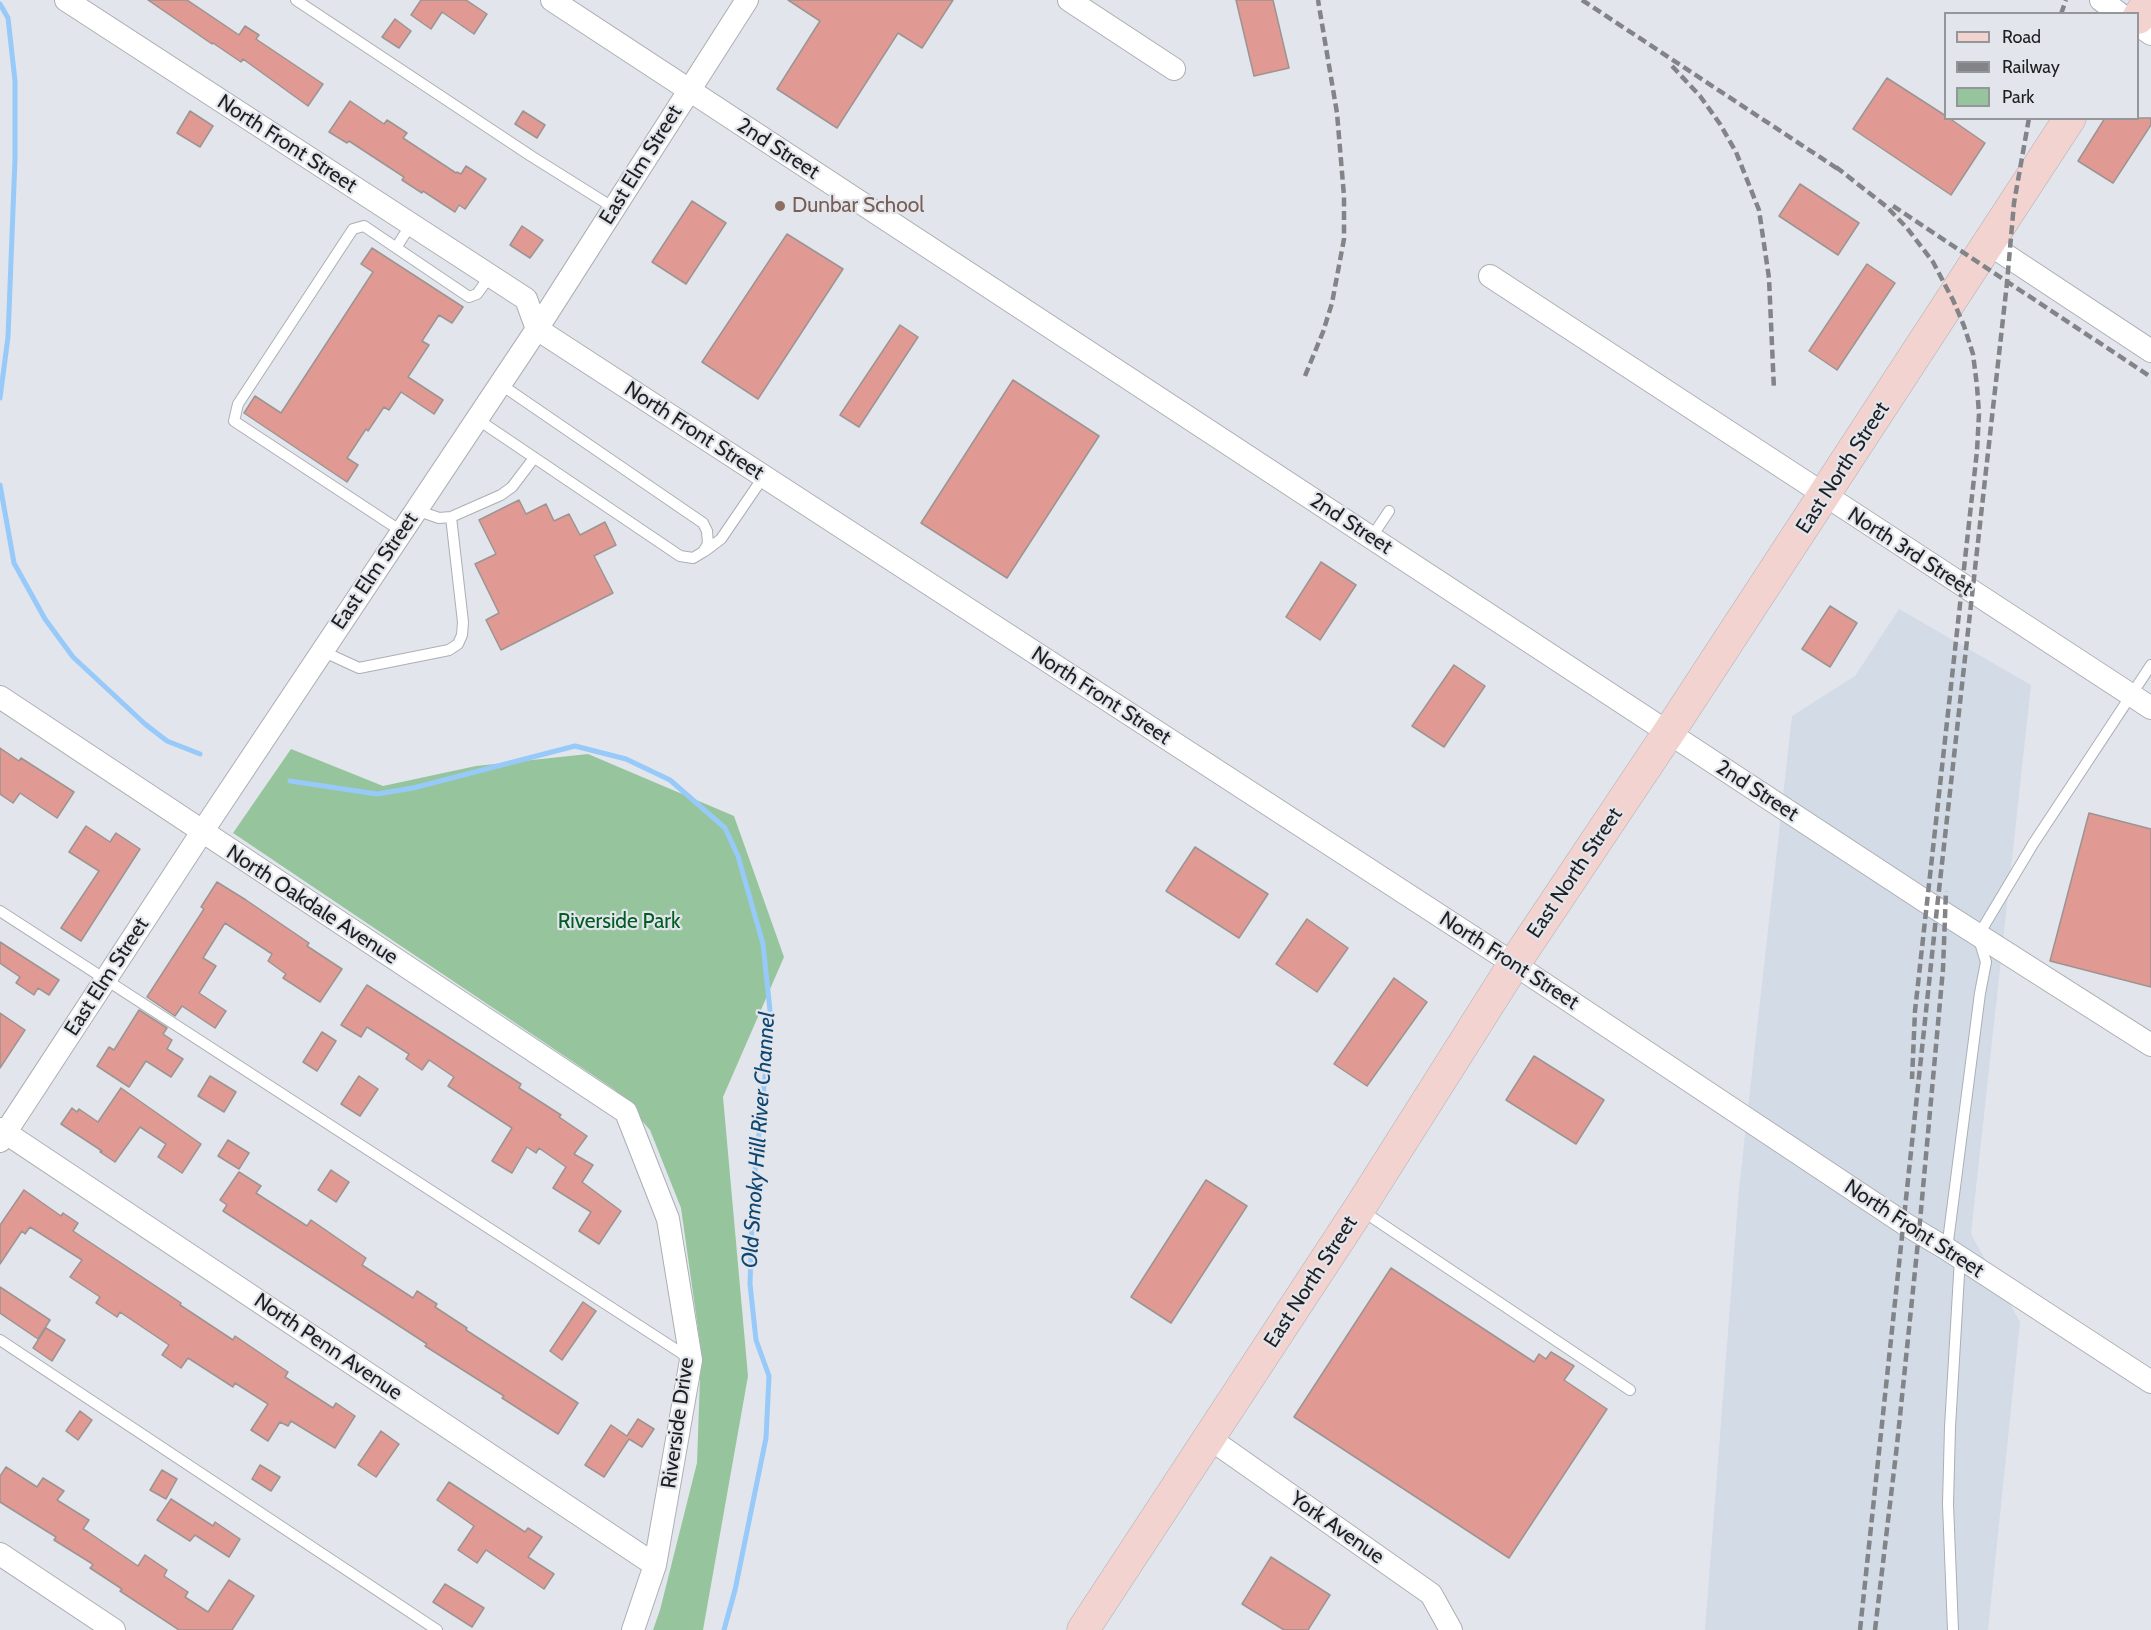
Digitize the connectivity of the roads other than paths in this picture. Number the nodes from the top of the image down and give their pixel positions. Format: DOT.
graph roads {
  1 [pos="66,0"];
  2 [pos="296,0"];
  3 [pos="552,0"];
  4 [pos="747,0"];
  5 [pos="1069,0"];
  6 [pos="2101,0"];
  7 [pos="2149,0"];
  8 [pos="2117,12"];
  9 [pos="2139,16"];
  10 [pos="1174,69"];
  11 [pos="688,90"];
  12 [pos="2069,120"];
  13 [pos="614,208"];
  14 [pos="411,224"];
  15 [pos="1989,244"];
  16 [pos="396,248"];
  17 [pos="490,276"];
  18 [pos="1490,276"];
  19 [pos="537,329"];
  20 [pos="2151,351"];
  21 [pos="500,384"];
  22 [pos="477,419"];
  23 [pos="534,458"];
  24 [pos="764,476"];
  25 [pos="1824,495"];
  26 [pos="416,510"];
  27 [pos="1389,511"];
  28 [pos="451,518"];
  29 [pos="401,531"];
  30 [pos="1371,538"];
  31 [pos="704,552"];
  32 [pos="322,650"];
  33 [pos="2151,665"];
  34 [pos="2130,695"];
  35 [pos="0,697"];
  36 [pos="2151,708"];
  37 [pos="1668,732"];
  38 [pos="202,832"];
  39 [pos="0,911"];
  40 [pos="1978,936"];
  41 [pos="1514,964"];
  42 [pos="105,981"];
  43 [pos="2151,1045"];
  44 [pos="626,1112"];
  45 [pos="2,1134"];
  46 [pos="1359,1209"];
  47 [pos="1954,1253"];
  48 [pos="0,1340"];
  49 [pos="691,1360"];
  50 [pos="2151,1382"];
  51 [pos="1630,1390"];
  52 [pos="1209,1438"];
  53 [pos="0,1554"];
  54 [pos="655,1565"];
  55 [pos="114,1630"];
  56 [pos="437,1630"];
  57 [pos="633,1630"];
  58 [pos="1083,1630"];
  59 [pos="1451,1630"];
  60 [pos="1953,1630"];
  1 -- 14 [label="street, North Front Street"];
  2 -- 13 [label="lane"];
  3 -- 11 [label="street, 2nd Street"];
  4 -- 11 [label="street, East Elm Street"];
  5 -- 10 [label="street"];
  6 -- 8 [label="street"];
  7 -- 9 [label="street"];
  11 -- 13 [label="street, East Elm Street"];
  11 -- 30 [label="street, 2nd Street"];
  12 -- 15 [label="street, East North Street"];
  13 -- 19 [label="street, East Elm Street"];
  14 -- 16 [label="lane"];
  14 -- 17 [label="street, North Front Street"];
  15 -- 20 [label="street"];
  15 -- 25 [label="street, East North Street"];
  16 -- 17 [label="lane"];
  16 -- 29 [label="lane"];
  17 -- 19 [label="street, North Front Street"];
  18 -- 25 [label="street, North 3rd Street"];
  19 -- 21 [label="street, East Elm Street"];
  19 -- 24 [label="street, North Front Street"];
  21 -- 22 [label="street, East Elm Street"];
  21 -- 31 [label="lane"];
  22 -- 23 [label="lane"];
  22 -- 26 [label="street, East Elm Street"];
  23 -- 28 [label="lane"];
  23 -- 31 [label="lane"];
  24 -- 31 [label="lane"];
  24 -- 41 [label="street, North Front Street"];
  25 -- 34 [label="street, North 3rd Street"];
  25 -- 37 [label="street, East North Street"];
  26 -- 28 [label="lane"];
  26 -- 29 [label="street, East Elm Street"];
  27 -- 30 [label="lane"];
  28 -- 32 [label="lane"];
  29 -- 32 [label="street, East Elm Street"];
  30 -- 37 [label="street, 2nd Street"];
  32 -- 38 [label="street, East Elm Street"];
  33 -- 34 [label="lane"];
  34 -- 36 [label="street, North 3rd Street"];
  34 -- 40 [label="lane"];
  35 -- 38 [label="street, North Oakdale Avenue"];
  37 -- 40 [label="street, 2nd Street"];
  37 -- 41 [label="street, East North Street"];
  38 -- 42 [label="street, East Elm Street"];
  38 -- 44 [label="street, North Oakdale Avenue"];
  39 -- 42 [label="lane"];
  40 -- 43 [label="street, 2nd Street"];
  40 -- 47 [label="lane"];
  41 -- 46 [label="street, East North Street"];
  41 -- 47 [label="street, North Front Street"];
  42 -- 45 [label="street, East Elm Street"];
  42 -- 49 [label="lane"];
  44 -- 49 [label="street, Riverside Drive"];
  45 -- 54 [label="street, North Penn Avenue"];
  46 -- 51 [label="lane"];
  46 -- 52 [label="street, East North Street"];
  47 -- 50 [label="street, North Front Street"];
  47 -- 60 [label="lane"];
  48 -- 56 [label="lane"];
  49 -- 54 [label="street, Riverside Drive"];
  52 -- 58 [label="street, East North Street"];
  52 -- 59 [label="street, York Avenue"];
  53 -- 55 [label="street"];
  54 -- 57 [label="street, Riverside Drive"];
}
